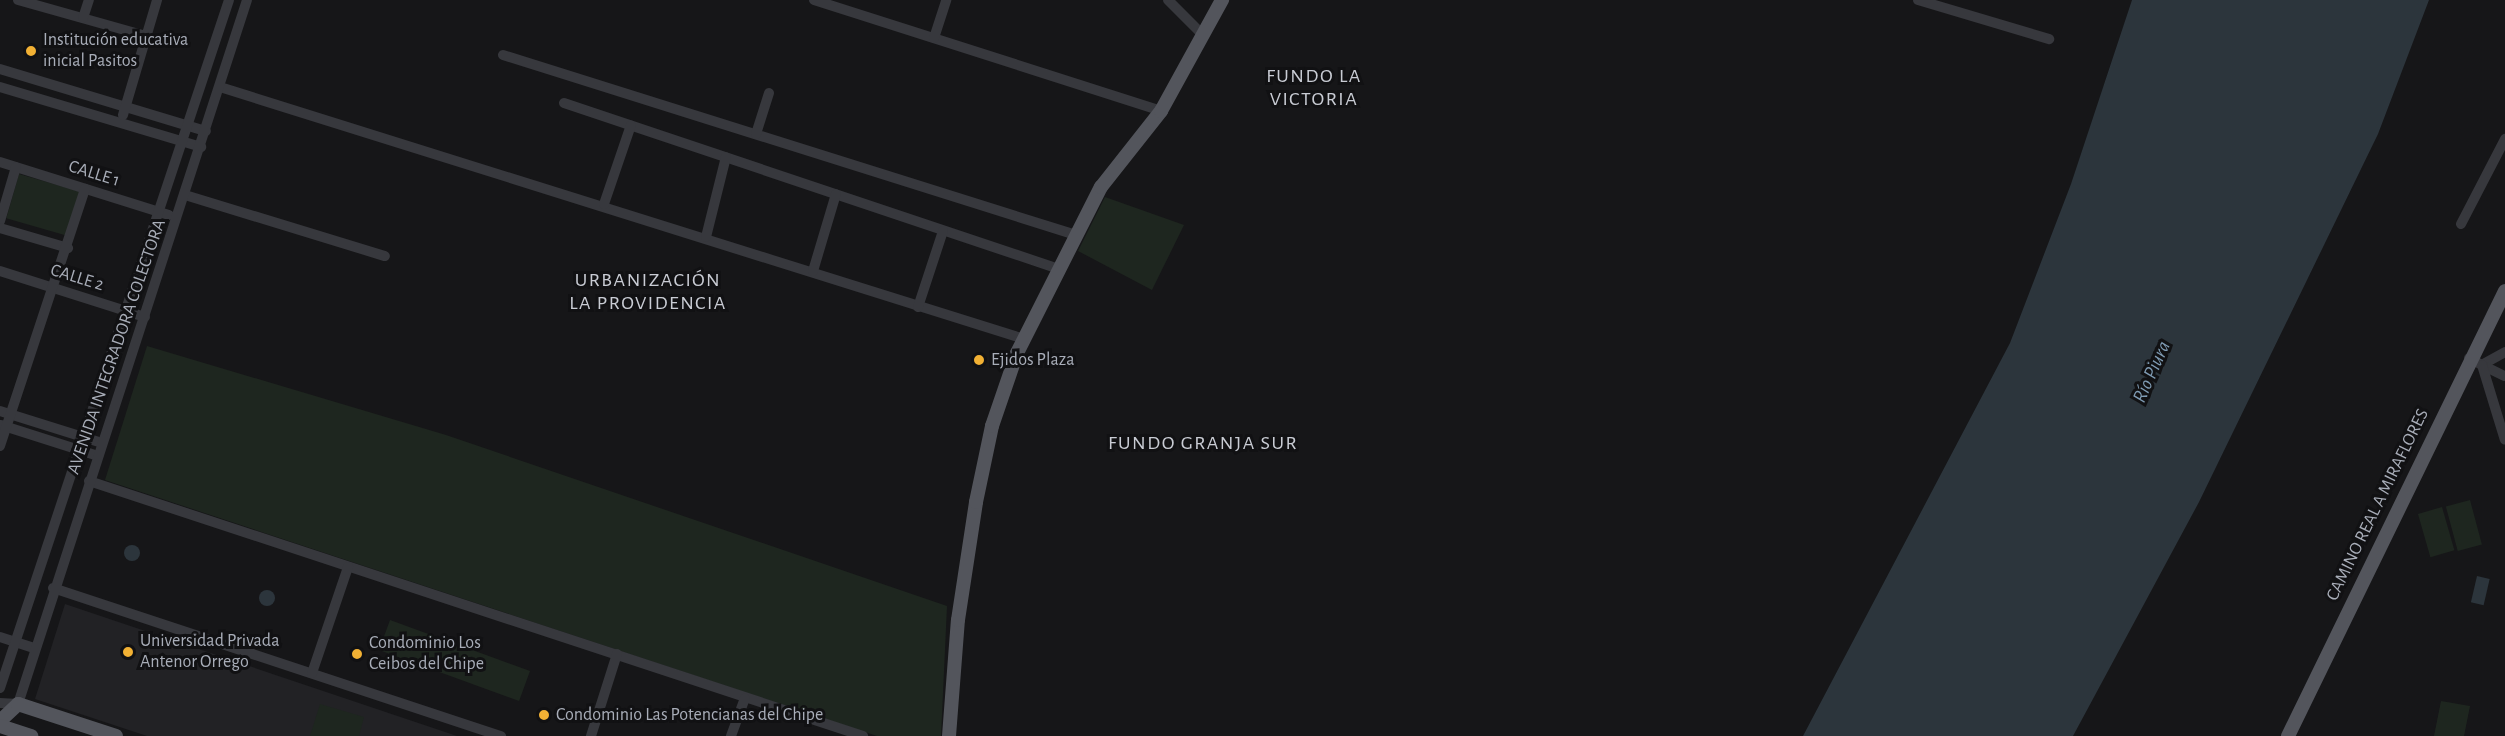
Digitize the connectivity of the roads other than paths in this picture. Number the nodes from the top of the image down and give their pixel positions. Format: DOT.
graph roads {
  1 [pos="18,0"];
  2 [pos="89,0"];
  3 [pos="157,0"];
  4 [pos="229,0"];
  5 [pos="247,0"];
  6 [pos="814,0"];
  7 [pos="946,0"];
  8 [pos="1168,0"];
  9 [pos="1222,0"];
  10 [pos="1918,0"];
  11 [pos="826,2"];
  12 [pos="83,18"];
  13 [pos="1202,34"];
  14 [pos="146,36"];
  15 [pos="934,38"];
  16 [pos="2049,39"];
  17 [pos="502,55"];
  18 [pos="0,69"];
  19 [pos="0,87"];
  20 [pos="220,87"];
  21 [pos="769,93"];
  22 [pos="564,103"];
  23 [pos="125,108"];
  24 [pos="1161,111"];
  25 [pos="120,123"];
  26 [pos="631,125"];
  27 [pos="190,127"];
  28 [pos="206,131"];
  29 [pos="756,134"];
  30 [pos="2505,139"];
  31 [pos="185,142"];
  32 [pos="201,147"];
  33 [pos="2502,152"];
  34 [pos="726,157"];
  35 [pos="0,162"];
  36 [pos="16,167"];
  37 [pos="85,189"];
  38 [pos="836,194"];
  39 [pos="185,195"];
  40 [pos="604,204"];
  41 [pos="162,213"];
  42 [pos="177,217"];
  43 [pos="0,221"];
  44 [pos="2461,224"];
  45 [pos="0,228"];
  46 [pos="943,231"];
  47 [pos="1076,235"];
  48 [pos="706,237"];
  49 [pos="68,248"];
  50 [pos="385,256"];
  51 [pos="1059,268"];
  52 [pos="0,271"];
  53 [pos="813,271"];
  54 [pos="54,289"];
  55 [pos="2505,291"];
  56 [pos="918,307"];
  57 [pos="128,311"];
  58 [pos="145,316"];
  59 [pos="2498,318"];
  60 [pos="1024,339"];
  61 [pos="2505,352"];
  62 [pos="2469,358"];
  63 [pos="2482,365"];
  64 [pos="2505,376"];
  65 [pos="5,412"];
  66 [pos="3,425"];
  67 [pos="85,438"];
  68 [pos="2505,441"];
  69 [pos="102,443"];
  70 [pos="0,446"];
  71 [pos="80,451"];
  72 [pos="98,456"];
  73 [pos="89,481"];
  74 [pos="348,567"];
  75 [pos="52,588"];
  76 [pos="0,637"];
  77 [pos="15,642"];
  78 [pos="34,648"];
  79 [pos="617,654"];
  80 [pos="312,673"];
  81 [pos="1,685"];
  82 [pos="745,698"];
  83 [pos="0,703"];
  84 [pos="18,704"];
  85 [pos="0,721"];
  86 [pos="0,726"];
  87 [pos="31,736"];
  88 [pos="116,736"];
  89 [pos="501,736"];
  90 [pos="591,736"];
  91 [pos="731,736"];
  92 [pos="863,736"];
  93 [pos="949,736"];
  94 [pos="2288,736"];
  1 -- 12 [label="street"];
  2 -- 12 [label="street"];
  3 -- 14 [label="street"];
  4 -- 27 [label="street, AVENIDA INTEGRADORA COLECTORA"];
  5 -- 20 [label="street, AVENIDA INTEGRADORA COLECTORA"];
  6 -- 11 [label="street"];
  7 -- 15 [label="street"];
  8 -- 13 [label="street"];
  9 -- 13 [label="main road"];
  10 -- 16 [label="street"];
  11 -- 15 [label="street"];
  12 -- 14 [label="street"];
  13 -- 24 [label="main road"];
  14 -- 23 [label="street"];
  15 -- 24 [label="street"];
  17 -- 29 [label="street"];
  18 -- 23 [label="street"];
  19 -- 25 [label="street"];
  20 -- 28 [label="street, AVENIDA INTEGRADORA COLECTORA"];
  20 -- 40 [label="street"];
  21 -- 29 [label="street"];
  22 -- 26 [label="street"];
  23 -- 25 [label="street"];
  23 -- 27 [label="street"];
  24 -- 47 [label="main road"];
  25 -- 31 [label="street"];
  26 -- 34 [label="street"];
  26 -- 40 [label="street"];
  27 -- 28 [label="street"];
  27 -- 31 [label="street, AVENIDA INTEGRADORA COLECTORA"];
  28 -- 32 [label="street, AVENIDA INTEGRADORA COLECTORA"];
  29 -- 47 [label="street"];
  30 -- 33 [label="street"];
  31 -- 32 [label="street"];
  31 -- 41 [label="street, AVENIDA INTEGRADORA COLECTORA"];
  32 -- 39 [label="street, AVENIDA INTEGRADORA COLECTORA"];
  33 -- 44 [label="street"];
  34 -- 38 [label="street"];
  34 -- 48 [label="street"];
  35 -- 36 [label="street, CALLE 1"];
  36 -- 37 [label="street, CALLE 1"];
  36 -- 43 [label="street"];
  37 -- 41 [label="street, CALLE 1"];
  37 -- 49 [label="street"];
  38 -- 46 [label="street"];
  38 -- 53 [label="street"];
  39 -- 42 [label="street, AVENIDA INTEGRADORA COLECTORA"];
  39 -- 50 [label="street"];
  40 -- 48 [label="street"];
  41 -- 42 [label="street, CALLE 1"];
  41 -- 57 [label="street, AVENIDA INTEGRADORA COLECTORA"];
  42 -- 58 [label="street, AVENIDA INTEGRADORA COLECTORA"];
  45 -- 49 [label="street"];
  46 -- 51 [label="street"];
  46 -- 56 [label="street"];
  47 -- 51 [label="main road"];
  48 -- 53 [label="street"];
  49 -- 54 [label="street"];
  51 -- 60 [label="main road"];
  52 -- 54 [label="street, CALLE 2"];
  53 -- 56 [label="street"];
  54 -- 57 [label="street, CALLE 2"];
  54 -- 65 [label="street"];
  55 -- 59 [label="main road, CAMINO REAL A MIRAFLORES"];
  56 -- 60 [label="street"];
  57 -- 58 [label="street, CALLE 2"];
  57 -- 67 [label="street, AVENIDA INTEGRADORA COLECTORA"];
  58 -- 69 [label="street, AVENIDA INTEGRADORA COLECTORA"];
  59 -- 62 [label="main road, CAMINO REAL A MIRAFLORES"];
  60 -- 93 [label="main road"];
  61 -- 63 [label="street"];
  62 -- 63 [label="street"];
  62 -- 94 [label="main road, CAMINO REAL A MIRAFLORES"];
  63 -- 64 [label="street"];
  63 -- 68 [label="street"];
  65 -- 66 [label="street"];
  65 -- 67 [label="street"];
  66 -- 70 [label="street"];
  66 -- 71 [label="street"];
  67 -- 69 [label="street"];
  67 -- 71 [label="street, AVENIDA INTEGRADORA COLECTORA"];
  69 -- 72 [label="street, AVENIDA INTEGRADORA COLECTORA"];
  71 -- 72 [label="street"];
  71 -- 77 [label="street, AVENIDA INTEGRADORA COLECTORA"];
  72 -- 73 [label="street, AVENIDA INTEGRADORA COLECTORA"];
  73 -- 74 [label="street"];
  73 -- 75 [label="street, AVENIDA INTEGRADORA COLECTORA"];
  74 -- 79 [label="street"];
  74 -- 80 [label="street"];
  75 -- 78 [label="street, AVENIDA INTEGRADORA COLECTORA"];
  75 -- 80 [label="street"];
  76 -- 77 [label="street"];
  77 -- 78 [label="street"];
  77 -- 81 [label="street, AVENIDA INTEGRADORA COLECTORA"];
  78 -- 84 [label="street, AVENIDA INTEGRADORA COLECTORA"];
  79 -- 82 [label="street"];
  79 -- 90 [label="street"];
  80 -- 89 [label="street"];
  82 -- 91 [label="street"];
  82 -- 92 [label="street"];
  83 -- 84 [label="street"];
  84 -- 85 [label="main road"];
  84 -- 88 [label="main road"];
  86 -- 87 [label="main road"];
}
